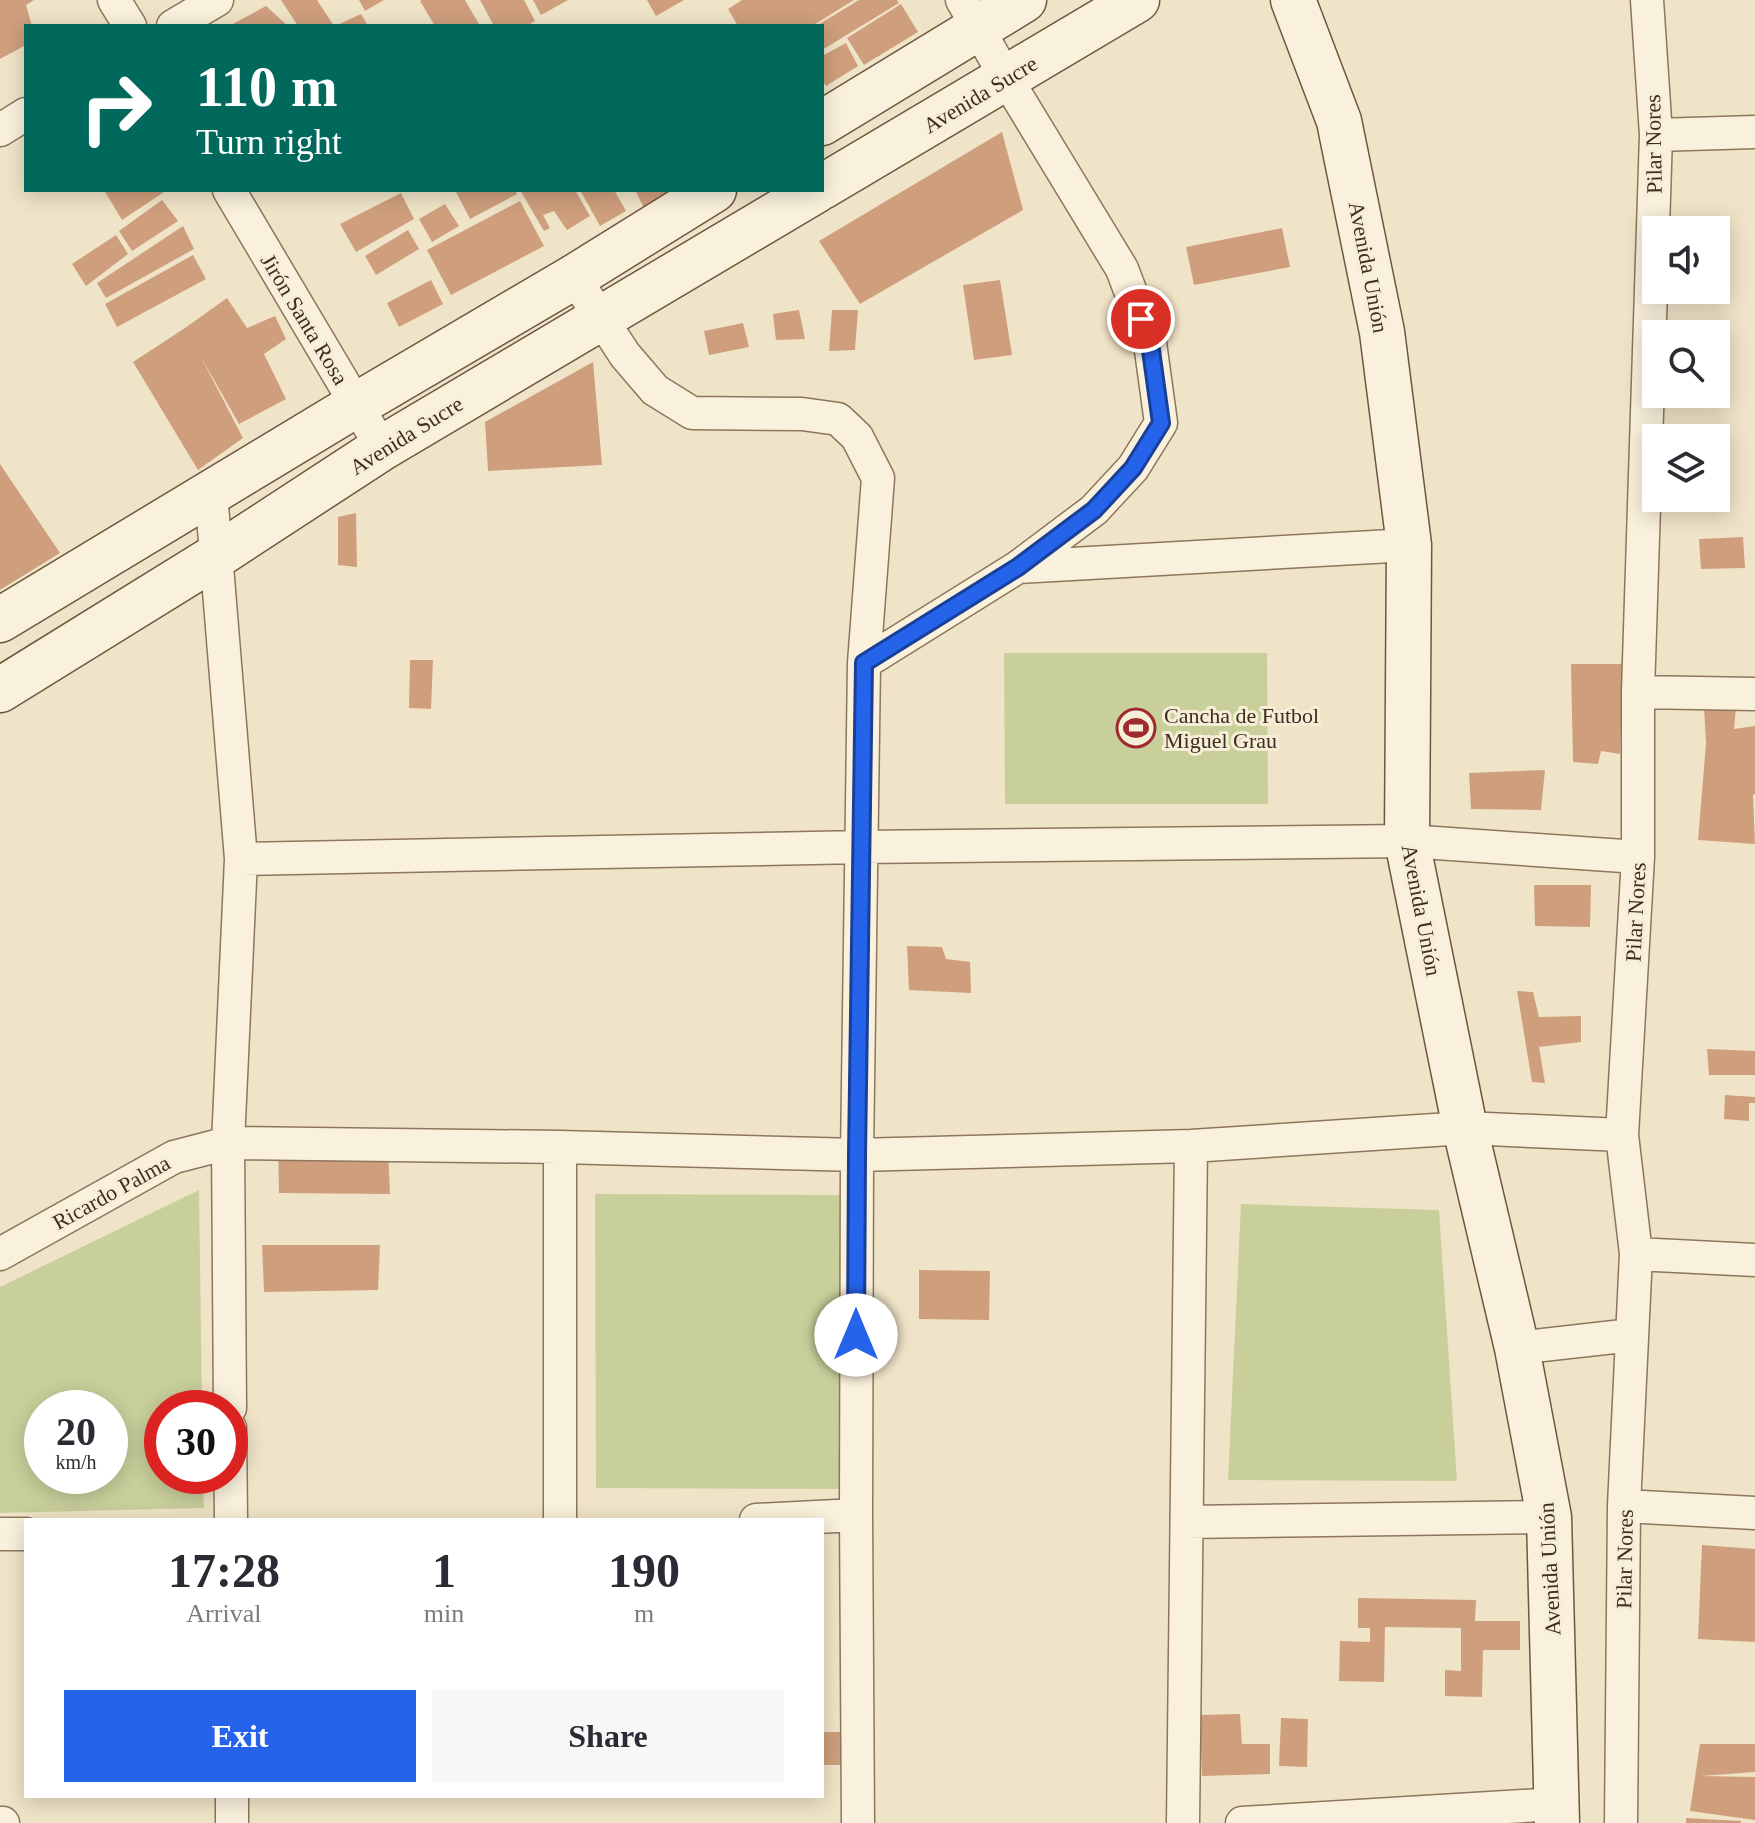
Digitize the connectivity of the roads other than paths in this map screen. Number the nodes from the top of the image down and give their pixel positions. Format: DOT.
graph roads {
  1 [pos="114,0"];
  2 [pos="217,0"];
  3 [pos="1024,0"];
  4 [pos="1137,0"];
  5 [pos="1293,0"];
  6 [pos="1647,0"];
  7 [pos="970,14"];
  8 [pos="129,24"];
  9 [pos="176,24"];
  10 [pos="1006,78"];
  11 [pos="24,115"];
  12 [pos="824,122"];
  13 [pos="0,130"];
  14 [pos="1755,132"];
  15 [pos="1656,135"];
  16 [pos="824,187"];
  17 [pos="230,192"];
  18 [pos="711,192"];
  19 [pos="815,192"];
  20 [pos="574,277"];
  21 [pos="600,318"];
  22 [pos="356,405"];
  23 [pos="382,448"];
  24 [pos="211,493"];
  25 [pos="1409,545"];
  26 [pos="215,557"];
  27 [pos="1018,567"];
  28 [pos="0,620"];
  29 [pos="864,663"];
  30 [pos="0,690"];
  31 [pos="1638,692"];
  32 [pos="1755,694"];
  33 [pos="1407,841"];
  34 [pos="862,847"];
  35 [pos="1638,857"];
  36 [pos="241,859"];
  37 [pos="1465,1128"];
  38 [pos="1622,1135"];
  39 [pos="228,1143"];
  40 [pos="1191,1146"];
  41 [pos="560,1147"];
  42 [pos="857,1155"];
  43 [pos="0,1254"];
  44 [pos="1636,1254"];
  45 [pos="1755,1260"];
  46 [pos="1632,1335"];
  47 [pos="1517,1348"];
  48 [pos="230,1390"];
  49 [pos="231,1494"];
  50 [pos="1624,1506"];
  51 [pos="1755,1513"];
  52 [pos="856,1515"];
  53 [pos="1549,1517"];
  54 [pos="231,1518"];
  55 [pos="560,1518"];
  56 [pos="796,1518"];
  57 [pos="1187,1522"];
  58 [pos="0,1534"];
  59 [pos="24,1534"];
  60 [pos="232,1798"];
  61 [pos="1557,1814"];
  62 [pos="232,1823"];
  63 [pos="858,1823"];
  64 [pos="1183,1823"];
  65 [pos="1242,1823"];
  66 [pos="1621,1823"];
  1 -- 8 [label="street"];
  2 -- 9 [label="street"];
  3 -- 7 [label="street"];
  4 -- 10 [label="street, Avenida Sucre"];
  5 -- 25 [label="street, Avenida Unión"];
  6 -- 15 [label="street, Pilar Nores"];
  7 -- 10 [label="street"];
  7 -- 12 [label="street"];
  10 -- 16 [label="street, Avenida Sucre"];
  10 -- 27 [label="street"];
  11 -- 13 [label="street"];
  14 -- 15 [label="street"];
  15 -- 31 [label="street, Pilar Nores"];
  17 -- 22 [label="street, Jirón Santa Rosa"];
  18 -- 20 [label="street"];
  19 -- 21 [label="street, Avenida Sucre"];
  20 -- 21 [label="street"];
  20 -- 22 [label="street"];
  21 -- 23 [label="street, Avenida Sucre"];
  21 -- 29 [label="street"];
  22 -- 23 [label="street, Jirón Santa Rosa"];
  22 -- 24 [label="street"];
  23 -- 26 [label="street, Avenida Sucre"];
  24 -- 26 [label="street"];
  24 -- 28 [label="street"];
  25 -- 27 [label="street"];
  25 -- 33 [label="street, Avenida Unión"];
  26 -- 30 [label="street, Avenida Sucre"];
  26 -- 36 [label="street"];
  27 -- 29 [label="street"];
  29 -- 34 [label="street"];
  31 -- 32 [label="street"];
  31 -- 35 [label="street, Pilar Nores"];
  33 -- 34 [label="street"];
  33 -- 35 [label="street"];
  33 -- 37 [label="street, Avenida Unión"];
  34 -- 36 [label="street"];
  34 -- 42 [label="street"];
  35 -- 38 [label="street, Pilar Nores"];
  36 -- 39 [label="street"];
  37 -- 38 [label="street, Ricardo Palma"];
  37 -- 40 [label="street, Ricardo Palma"];
  37 -- 47 [label="street, Avenida Unión"];
  38 -- 44 [label="street, Pilar Nores"];
  39 -- 41 [label="street, Ricardo Palma"];
  39 -- 43 [label="street, Ricardo Palma"];
  39 -- 48 [label="street"];
  40 -- 42 [label="street, Ricardo Palma"];
  40 -- 57 [label="street"];
  41 -- 42 [label="street, Ricardo Palma"];
  41 -- 55 [label="street"];
  42 -- 52 [label="street"];
  44 -- 45 [label="street"];
  44 -- 46 [label="street, Pilar Nores"];
  46 -- 47 [label="street"];
  46 -- 50 [label="street, Pilar Nores"];
  47 -- 53 [label="street, Avenida Unión"];
  49 -- 54 [label="street"];
  50 -- 51 [label="street"];
  50 -- 66 [label="street, Pilar Nores"];
  52 -- 56 [label="street"];
  52 -- 63 [label="street"];
  53 -- 57 [label="street"];
  53 -- 61 [label="street, Avenida Unión"];
  57 -- 64 [label="street"];
  58 -- 59 [label="street"];
  60 -- 62 [label="street"];
  61 -- 65 [label="street"];
}
